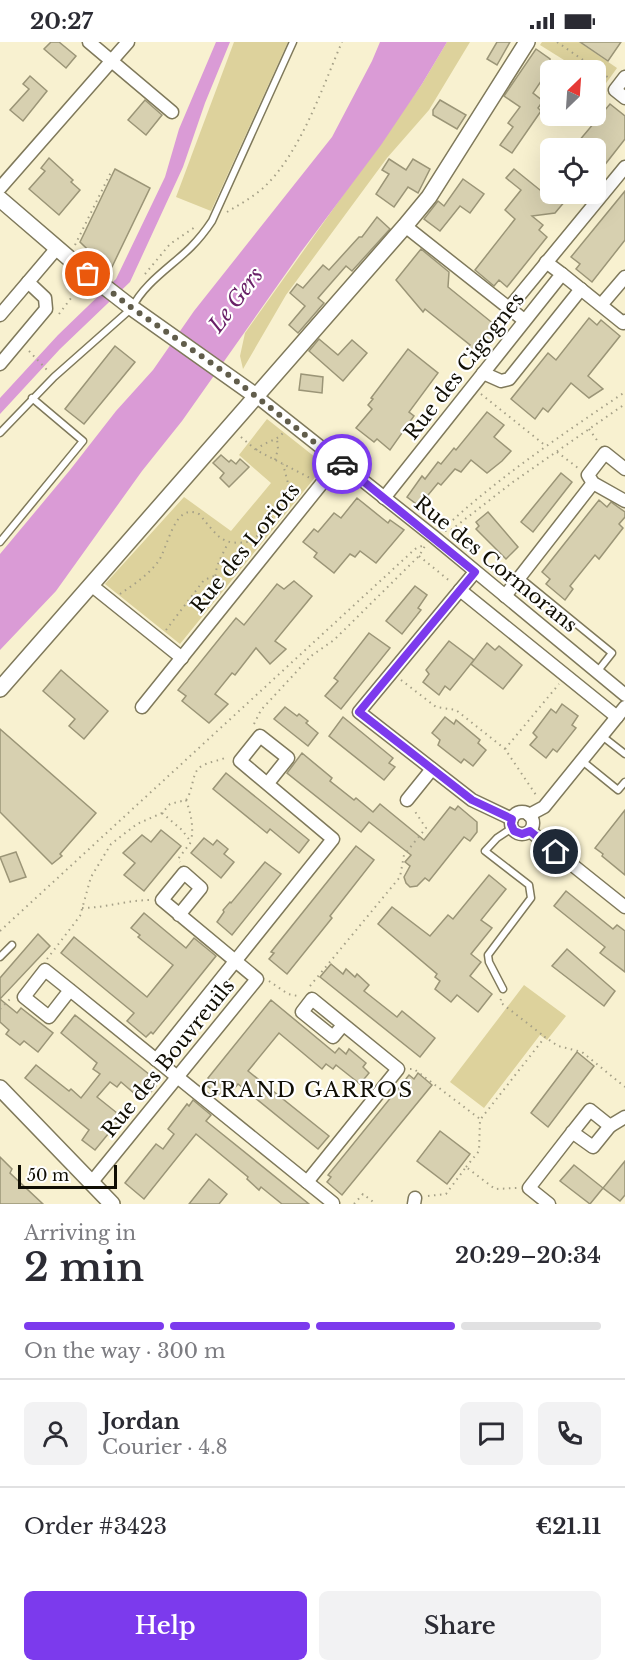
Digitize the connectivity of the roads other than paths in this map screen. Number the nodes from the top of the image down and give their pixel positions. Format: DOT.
graph roads {
  1 [pos="89,42"];
  2 [pos="128,42"];
  3 [pos="293,42"];
  4 [pos="527,42"];
  5 [pos="112,61"];
  6 [pos="620,84"];
  7 [pos="625,98"];
  8 [pos="172,112"];
  9 [pos="625,167"];
  10 [pos="0,188"];
  11 [pos="0,199"];
  12 [pos="405,226"];
  13 [pos="57,248"];
  14 [pos="546,262"];
  15 [pos="562,274"];
  16 [pos="625,277"];
  17 [pos="28,282"];
  18 [pos="581,289"];
  19 [pos="131,304"];
  20 [pos="602,305"];
  21 [pos="509,308"];
  22 [pos="0,315"];
  23 [pos="524,320"];
  24 [pos="625,321"];
  25 [pos="0,364"];
  26 [pos="483,373"];
  27 [pos="256,396"];
  28 [pos="32,398"];
  29 [pos="0,432"];
  30 [pos="339,462"];
  31 [pos="625,469"];
  32 [pos="590,479"];
  33 [pos="384,498"];
  34 [pos="625,501"];
  35 [pos="0,542"];
  36 [pos="475,572"];
  37 [pos="519,577"];
  38 [pos="91,585"];
  39 [pos="460,590"];
  40 [pos="505,596"];
  41 [pos="182,658"];
  42 [pos="597,672"];
  43 [pos="0,689"];
  44 [pos="625,695"];
  45 [pos="142,707"];
  46 [pos="625,707"];
  47 [pos="616,717"];
  48 [pos="602,735"];
  49 [pos="625,754"];
  50 [pos="581,760"];
  51 [pos="432,769"];
  52 [pos="625,782"];
  53 [pos="268,783"];
  54 [pos="408,800"];
  55 [pos="529,815"];
  56 [pos="512,824"];
  57 [pos="530,831"];
  58 [pos="625,907"];
  59 [pos="179,915"];
  60 [pos="12,945"];
  61 [pos="0,957"];
  62 [pos="236,961"];
  63 [pos="503,988"];
  64 [pos="70,990"];
  65 [pos="312,999"];
  66 [pos="156,1060"];
  67 [pos="177,1077"];
  68 [pos="0,1088"];
  69 [pos="625,1117"];
  70 [pos="610,1126"];
  71 [pos="572,1132"];
  72 [pos="307,1182"];
  73 [pos="92,1183"];
  74 [pos="333,1203"];
  75 [pos="112,1204"];
  76 [pos="549,1204"];
  1 -- 5 [label="street"];
  2 -- 5 [label="street"];
  3 -- 19 [label="lane"];
  4 -- 12 [label="street"];
  5 -- 8 [label="street"];
  5 -- 10 [label="street"];
  6 -- 7 [label="street"];
  9 -- 14 [label="street, Rue des Cigognes"];
  11 -- 13 [label="street"];
  12 -- 21 [label="street"];
  12 -- 27 [label="street"];
  13 -- 17 [label="street"];
  13 -- 19 [label="street"];
  14 -- 15 [label="street"];
  14 -- 21 [label="street, Rue des Cigognes"];
  15 -- 18 [label="street"];
  15 -- 23 [label="street, Rue des Cigognes"];
  16 -- 20 [label="street"];
  17 -- 22 [label="street"];
  17 -- 25 [label="street"];
  18 -- 20 [label="street"];
  18 -- 26 [label="street"];
  19 -- 27 [label="street"];
  19 -- 28 [label="lane"];
  20 -- 24 [label="street"];
  21 -- 23 [label="street"];
  23 -- 26 [label="street, Rue des Cigognes"];
  26 -- 33 [label="street, Rue des Cigognes"];
  27 -- 30 [label="street, Rue des Cormorans"];
  27 -- 38 [label="street"];
  28 -- 29 [label="lane"];
  28 -- 35 [label="lane"];
  30 -- 33 [label="street, Rue des Cormorans"];
  30 -- 41 [label="street, Rue des Loriots"];
  31 -- 32 [label="street"];
  32 -- 34 [label="street"];
  32 -- 37 [label="street"];
  33 -- 36 [label="street, Rue des Cormorans"];
  36 -- 39 [label="street"];
  36 -- 40 [label="street, Rue des Cormorans"];
  37 -- 40 [label="street"];
  37 -- 42 [label="lane"];
  38 -- 41 [label="street"];
  38 -- 43 [label="street"];
  39 -- 47 [label="street"];
  39 -- 51 [label="street"];
  40 -- 42 [label="street, Rue des Cormorans"];
  41 -- 45 [label="street, Rue des Loriots"];
  42 -- 44 [label="street, Rue des Cormorans"];
  46 -- 47 [label="street"];
  47 -- 48 [label="street"];
  48 -- 49 [label="lane"];
  48 -- 50 [label="street"];
  50 -- 52 [label="lane"];
  50 -- 55 [label="street"];
  51 -- 54 [label="street"];
  51 -- 56 [label="street"];
  53 -- 62 [label="street, Rue des Bouvreuils"];
  55 -- 56 [label="street"];
  55 -- 57 [label="street"];
  56 -- 57 [label="street"];
  56 -- 63 [label="lane"];
  57 -- 58 [label="street"];
  59 -- 59 [label="street"];
  59 -- 62 [label="street"];
  60 -- 61 [label="lane"];
  62 -- 66 [label="street, Rue des Bouvreuils"];
  62 -- 67 [label="street, Rue des Bouvreuils"];
  64 -- 64 [label="street"];
  64 -- 66 [label="street"];
  65 -- 72 [label="street"];
  66 -- 67 [label="street"];
  67 -- 72 [label="street"];
  67 -- 73 [label="street, Rue des Bouvreuils"];
  68 -- 73 [label="street"];
  69 -- 70 [label="street"];
  70 -- 71 [label="street"];
  70 -- 71 [label="street"];
  71 -- 76 [label="street"];
  72 -- 74 [label="street"];
  73 -- 75 [label="street"];
}
